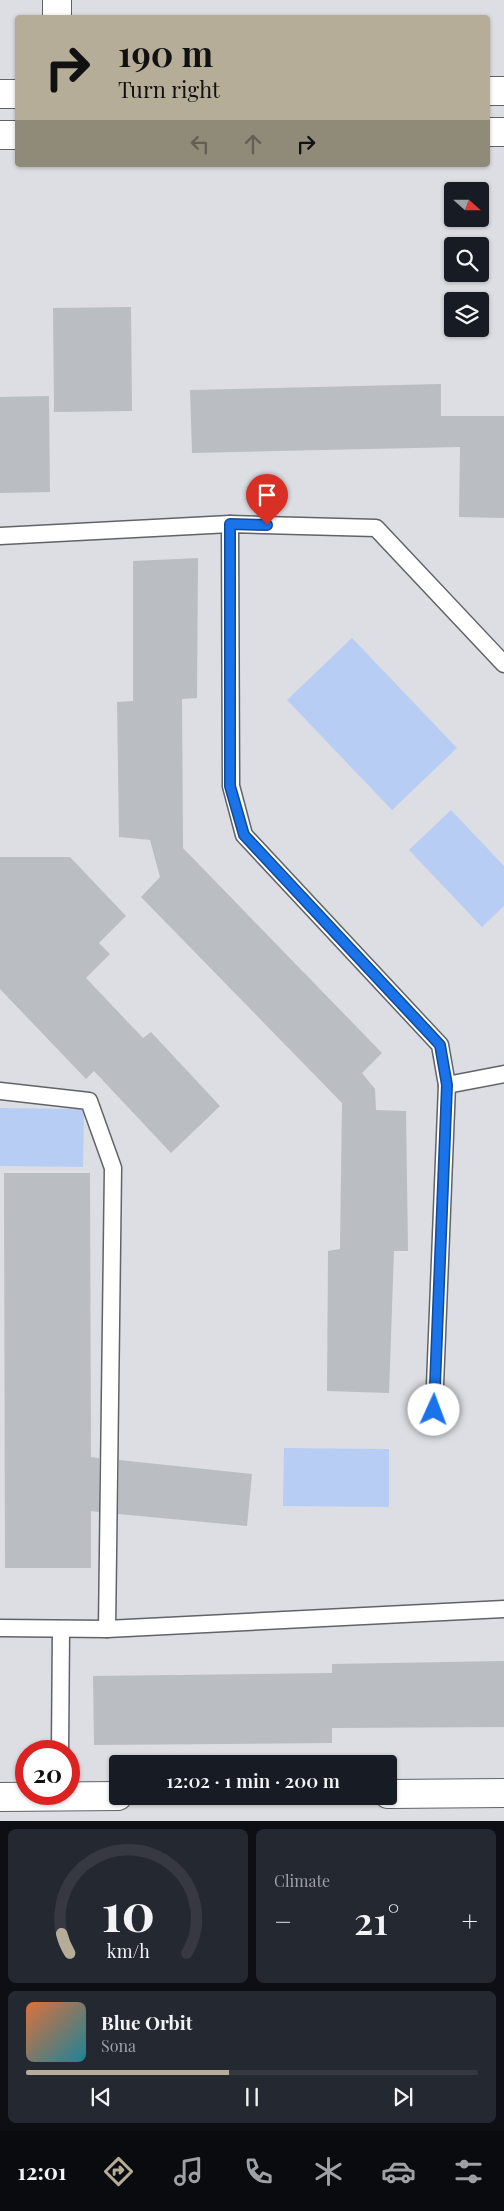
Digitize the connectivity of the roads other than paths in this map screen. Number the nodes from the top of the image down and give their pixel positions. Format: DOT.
graph roads {
  1 [pos="57,0"];
  2 [pos="57,15"];
  3 [pos="490,91"];
  4 [pos="504,91"];
  5 [pos="0,94"];
  6 [pos="15,94"];
  7 [pos="490,132"];
  8 [pos="504,132"];
  9 [pos="0,135"];
  10 [pos="15,135"];
  11 [pos="230,524"];
  12 [pos="0,536"];
  13 [pos="504,664"];
  14 [pos="504,1074"];
  15 [pos="447,1085"];
  16 [pos="0,1091"];
  17 [pos="434,1410"];
  18 [pos="504,1609"];
  19 [pos="0,1628"];
  20 [pos="61,1629"];
  21 [pos="107,1629"];
  22 [pos="60,1740"];
  23 [pos="504,1793"];
  24 [pos="397,1794"];
  25 [pos="80,1795"];
  26 [pos="15,1796"];
  27 [pos="109,1796"];
  28 [pos="0,1797"];
  1 -- 2 [label="street"];
  3 -- 4 [label="street"];
  5 -- 6 [label="street"];
  7 -- 8 [label="street"];
  9 -- 10 [label="street"];
  11 -- 12 [label="lane"];
  11 -- 13 [label="lane"];
  11 -- 15 [label="lane"];
  14 -- 15 [label="lane"];
  15 -- 17 [label="lane"];
  16 -- 21 [label="lane"];
  18 -- 21 [label="lane"];
  19 -- 20 [label="lane"];
  20 -- 21 [label="lane"];
  20 -- 22 [label="lane"];
  23 -- 24 [label="street"];
  25 -- 27 [label="street"];
  26 -- 28 [label="street"];
}
